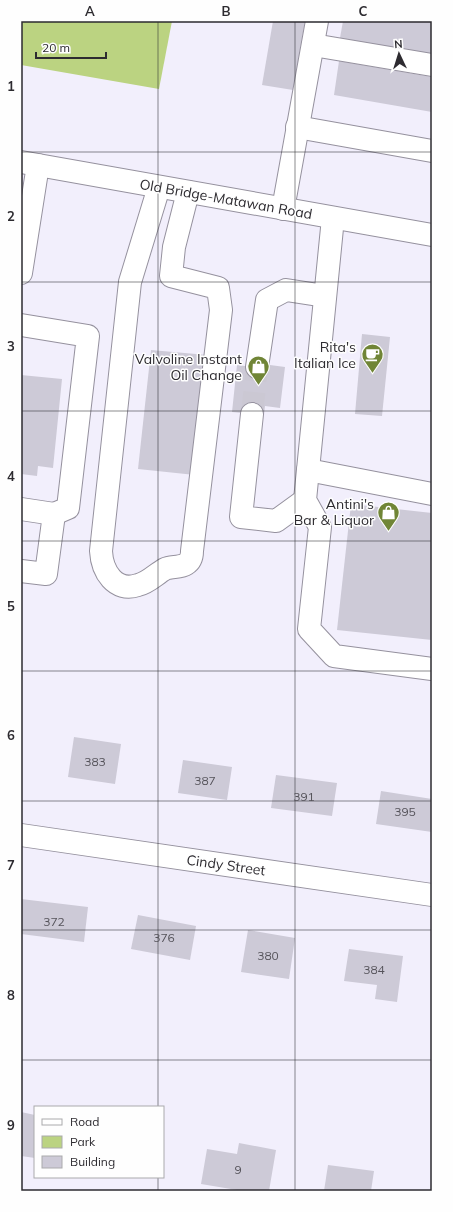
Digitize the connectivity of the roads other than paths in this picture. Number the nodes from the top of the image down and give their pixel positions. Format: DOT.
graph roads {
  1 [pos="317,21"];
  2 [pos="312,45"];
  3 [pos="432,65"];
  4 [pos="298,127"];
  5 [pos="432,151"];
  6 [pos="30,163"];
  7 [pos="159,187"];
  8 [pos="188,192"];
  9 [pos="283,209"];
  10 [pos="333,218"];
  11 [pos="432,235"];
  12 [pos="21,273"];
  13 [pos="325,296"];
  14 [pos="21,326"];
  15 [pos="257,367"];
  16 [pos="252,414"];
  17 [pos="308,470"];
  18 [pos="432,494"];
  19 [pos="305,500"];
  20 [pos="21,509"];
  21 [pos="54,514"];
  22 [pos="21,571"];
  23 [pos="432,670"];
  24 [pos="21,835"];
  25 [pos="432,895"];
  1 -- 2 [label="main road"];
  2 -- 3 [label="main road"];
  2 -- 4 [label="main road"];
  4 -- 5 [label="main road"];
  4 -- 9 [label="main road"];
  6 -- 7 [label="main road, Old Bridge-Matawan Road"];
  6 -- 12 [label="main road"];
  7 -- 8 [label="main road, Old Bridge-Matawan Road"];
  7 -- 8 [label="main road"];
  8 -- 9 [label="main road, Old Bridge-Matawan Road"];
  9 -- 10 [label="main road, Old Bridge-Matawan Road"];
  10 -- 11 [label="main road, Old Bridge-Matawan Road"];
  10 -- 13 [label="main road"];
  13 -- 15 [label="main road"];
  13 -- 17 [label="main road"];
  14 -- 21 [label="main road"];
  16 -- 19 [label="main road"];
  17 -- 18 [label="main road"];
  17 -- 19 [label="main road"];
  19 -- 23 [label="main road"];
  20 -- 21 [label="main road"];
  21 -- 22 [label="main road"];
  24 -- 25 [label="main road, Cindy Street"];
}
